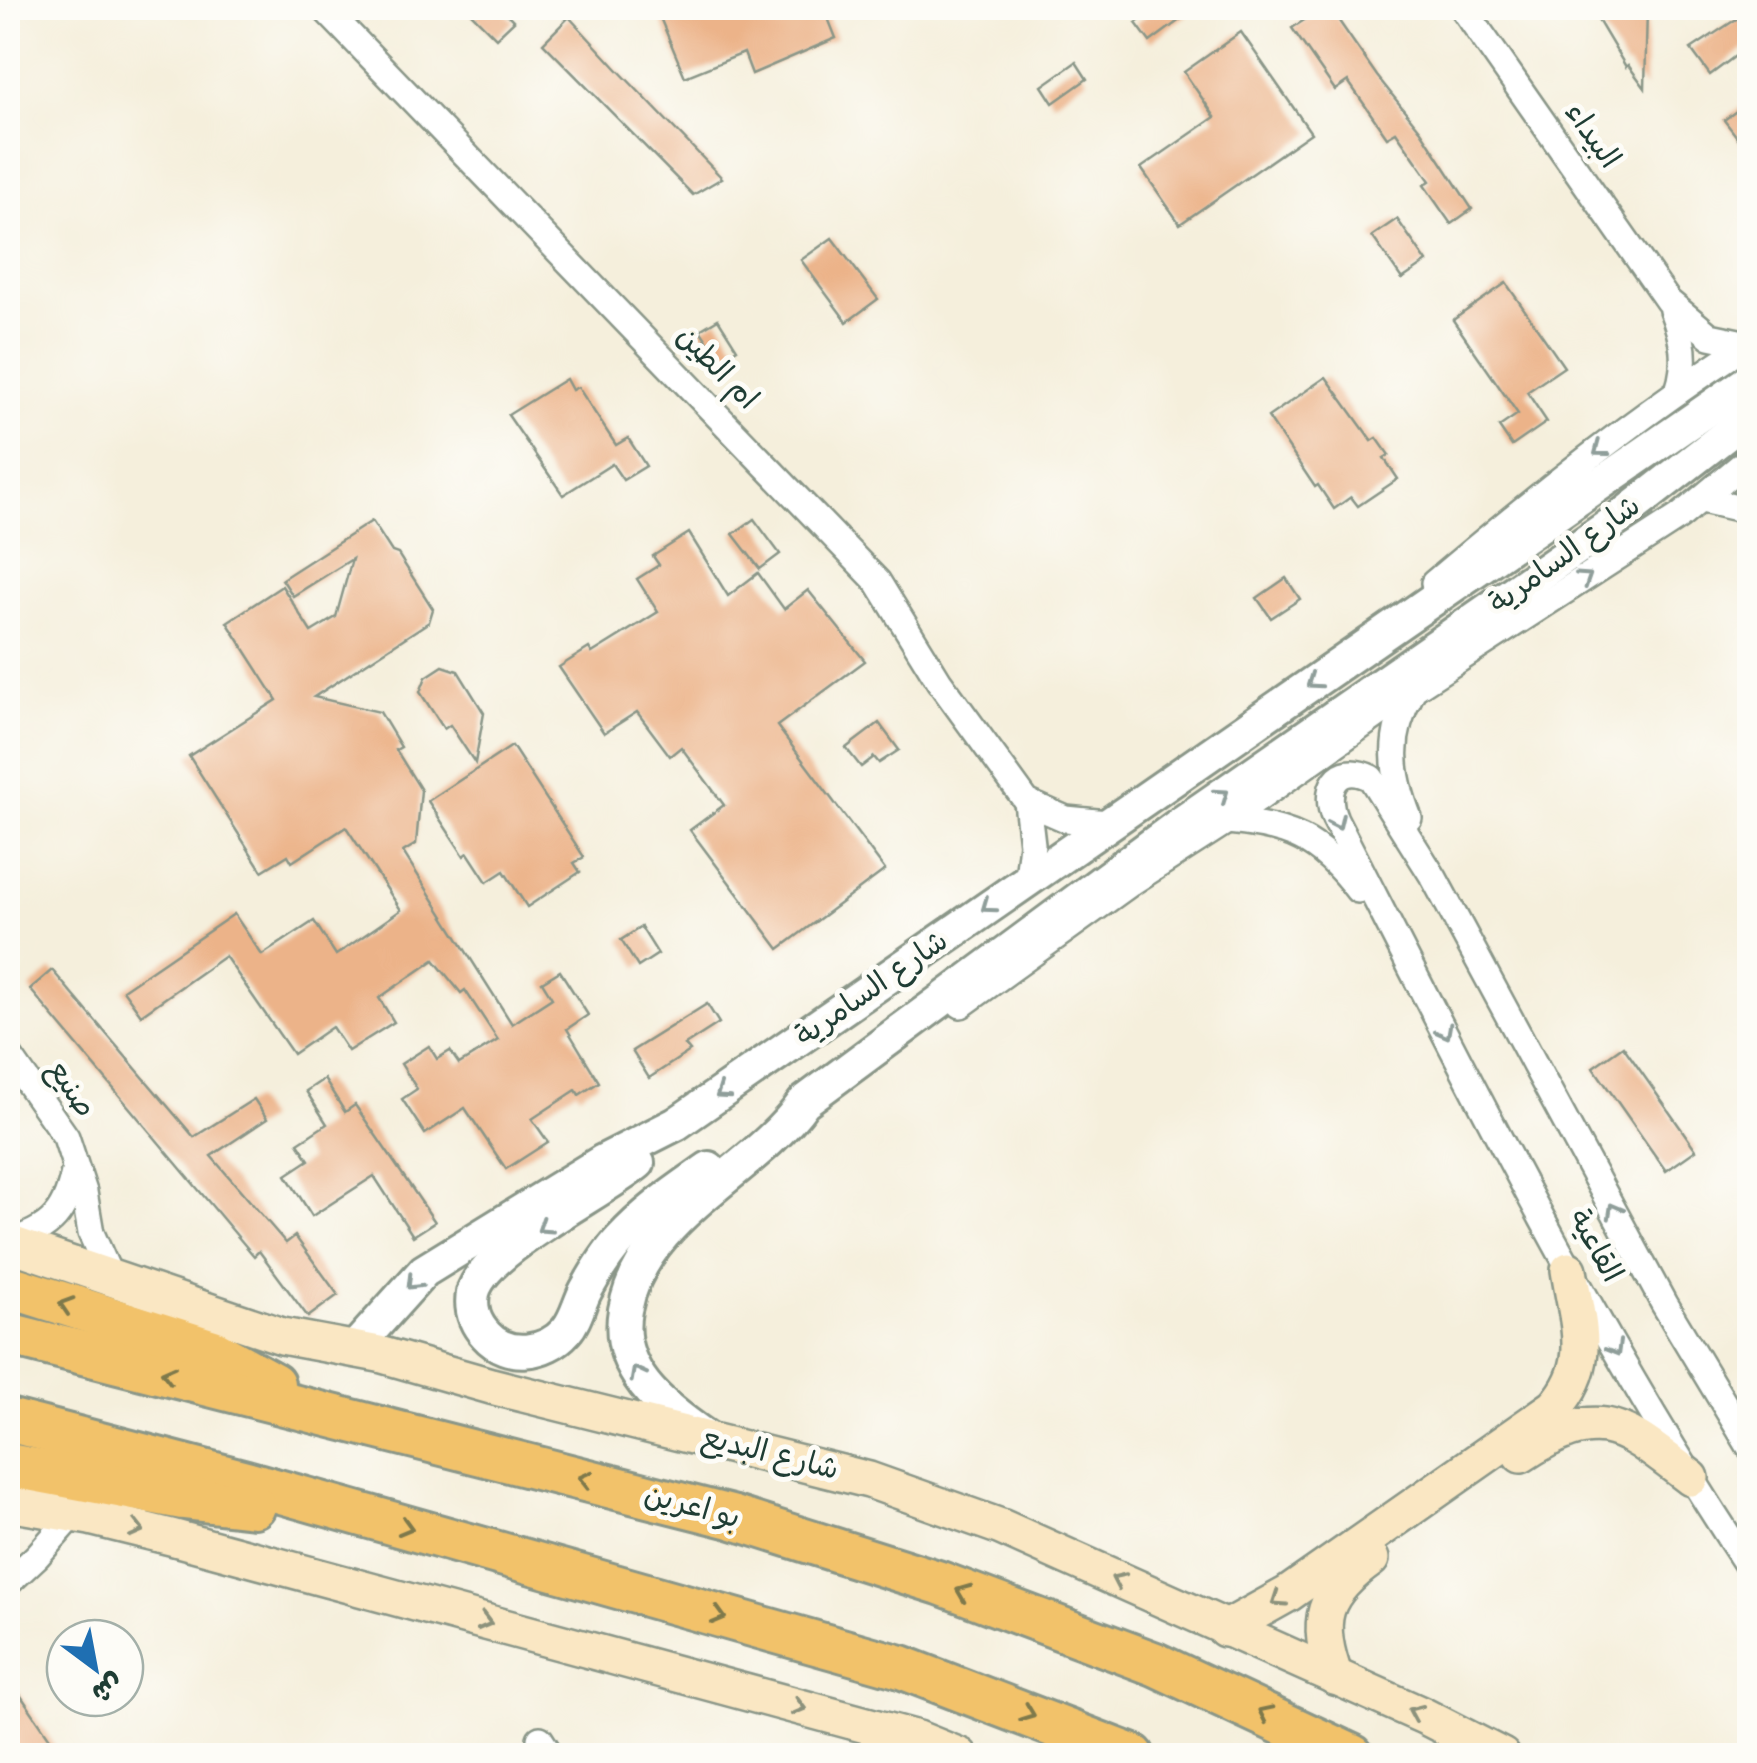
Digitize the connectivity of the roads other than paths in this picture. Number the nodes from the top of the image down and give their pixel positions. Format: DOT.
graph roads {
  1 [pos="324,8"];
  2 [pos="1464,8"];
  3 [pos="1668,301"];
  4 [pos="1749,344"];
  5 [pos="1750,380"];
  6 [pos="1678,390"];
  7 [pos="1750,416"];
  8 [pos="1750,458"];
  9 [pos="1702,500"];
  10 [pos="1750,511"];
  11 [pos="1393,626"];
  12 [pos="1415,688"];
  13 [pos="1027,802"];
  14 [pos="1227,821"];
  15 [pos="1107,823"];
  16 [pos="1028,878"];
  17 [pos="1434,878"];
  18 [pos="1400,946"];
  19 [pos="890,1040"];
  20 [pos="8,1054"];
  21 [pos="804,1102"];
  22 [pos="676,1124"];
  23 [pos="75,1162"];
  24 [pos="8,1242"];
  25 [pos="1569,1270"];
  26 [pos="110,1276"];
  27 [pos="8,1286"];
  28 [pos="8,1334"];
  29 [pos="354,1349"];
  30 [pos="316,1410"];
  31 [pos="8,1420"];
  32 [pos="707,1438"];
  33 [pos="1750,1446"];
  34 [pos="8,1466"];
  35 [pos="1691,1478"];
  36 [pos="8,1504"];
  37 [pos="328,1505"];
  38 [pos="74,1514"];
  39 [pos="1750,1569"];
  40 [pos="8,1583"];
  41 [pos="1225,1629"];
  42 [pos="1335,1677"];
  43 [pos="924,1748"];
  44 [pos="960,1756"];
  45 [pos="1133,1756"];
  46 [pos="1352,1756"];
  47 [pos="1502,1756"];
  1 -- 13 [label="street, ام الطين"];
  2 -- 3 [label="street, البيداء"];
  3 -- 4 [label="street, البيداء"];
  3 -- 6 [label="street, البيداء"];
  4 -- 6 [label="street, شارع السامرية"];
  5 -- 11 [label="street, شارع السامرية"];
  6 -- 11 [label="street, شارع السامرية, one-way"];
  19 -- 7 [label="street, شارع السامرية, one-way"];
  8 -- 9 [label="street, شارع السامرية"];
  9 -- 10 [label="street"];
  12 -- 9 [label="street, شارع السامرية, one-way"];
  11 -- 15 [label="street, شارع السامرية, one-way"];
  12 -- 14 [label="street, شارع السامرية"];
  12 -- 17 [label="street, القاعية"];
  13 -- 15 [label="street"];
  13 -- 16 [label="street"];
  14 -- 18 [label="street, القاعية"];
  14 -- 19 [label="street, شارع السامرية"];
  15 -- 16 [label="street, شارع السامرية"];
  16 -- 22 [label="street, شارع السامرية, one-way"];
  17 -- 18 [label="street, القاعية, one-way"];
  33 -- 17 [label="street, القاعية, one-way"];
  18 -- 25 [label="street, القاعية, one-way"];
  19 -- 21 [label="street, شارع السامرية"];
  20 -- 23 [label="street, صنيع"];
  22 -- 21 [label="street, one-way"];
  32 -- 21 [label="street, شارع السامرية, one-way"];
  22 -- 29 [label="street, شارع السامرية, one-way"];
  23 -- 24 [label="street, صنيع"];
  23 -- 26 [label="street, صنيع"];
  24 -- 26 [label="main road, شارع البديع"];
  25 -- 35 [label="street, القاعية, one-way"];
  25 -- 41 [label="main road, one-way"];
  26 -- 29 [label="main road, شارع البديع"];
  30 -- 27 [label="highway, one-way"];
  30 -- 28 [label="highway, بو اعرين, one-way"];
  29 -- 32 [label="main road, شارع البديع"];
  46 -- 30 [label="highway, بو اعرين, one-way"];
  31 -- 37 [label="highway"];
  41 -- 32 [label="main road, شارع البديع, one-way"];
  34 -- 37 [label="highway"];
  35 -- 39 [label="street, القاعية"];
  35 -- 42 [label="main road"];
  36 -- 38 [label="main road"];
  37 -- 45 [label="highway, one-way"];
  38 -- 40 [label="street"];
  38 -- 43 [label="main road, one-way"];
  41 -- 42 [label="main road, شارع البديع"];
  47 -- 42 [label="main road, شارع البديع, one-way"];
  43 -- 44 [label="main road"];
}
